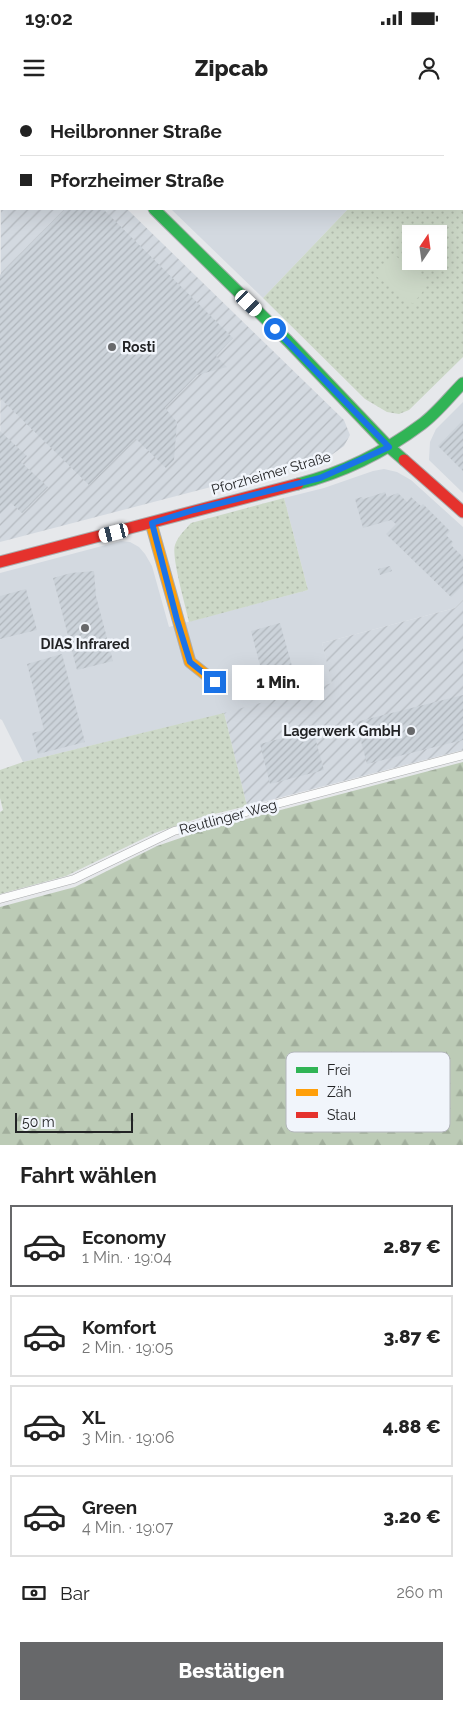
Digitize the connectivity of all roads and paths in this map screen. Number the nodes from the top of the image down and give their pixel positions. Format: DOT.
graph roads {
  1 [pos="155,210"];
  2 [pos="463,383"];
  3 [pos="389,447"];
  4 [pos="463,512"];
  5 [pos="152,523"];
  6 [pos="0,562"];
  7 [pos="215,682"];
  8 [pos="463,755"];
  9 [pos="0,899"];
  1 -- 3 [label="street"];
  2 -- 3 [label="street, Pforzheimer Straße"];
  3 -- 4 [label="street"];
  3 -- 5 [label="street, Pforzheimer Straße"];
  5 -- 6 [label="street, Pforzheimer Straße"];
  5 -- 7 [label="street"];
  8 -- 9 [label="lane, Reutlinger Weg"];
}
